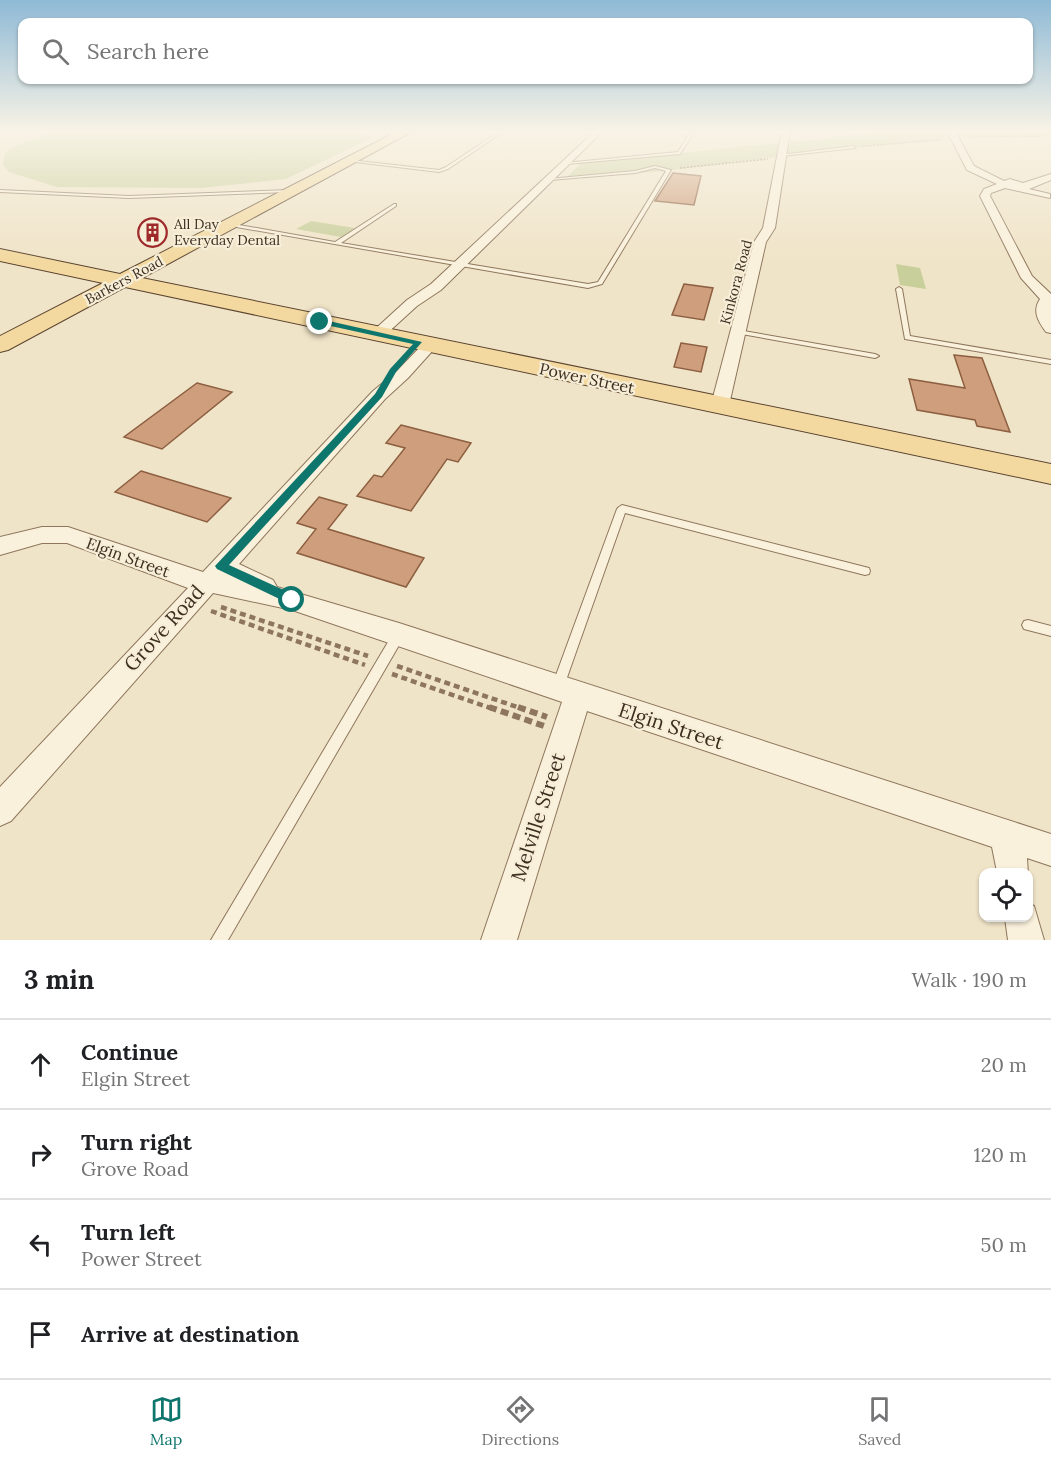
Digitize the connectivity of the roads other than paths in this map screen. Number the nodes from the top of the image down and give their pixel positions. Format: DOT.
graph roads {
  1 [pos="323,175"];
  2 [pos="554,175"];
  3 [pos="600,175"];
  4 [pos="667,175"];
  5 [pos="778,175"];
  6 [pos="982,175"];
  7 [pos="1046,178"];
  8 [pos="550,179"];
  9 [pos="1014,186"];
  10 [pos="0,191"];
  11 [pos="292,191"];
  12 [pos="1048,197"];
  13 [pos="394,205"];
  14 [pos="221,228"];
  15 [pos="338,243"];
  16 [pos="0,255"];
  17 [pos="461,264"];
  18 [pos="124,280"];
  19 [pos="899,289"];
  20 [pos="168,290"];
  21 [pos="1048,304"];
  22 [pos="1051,329"];
  23 [pos="738,332"];
  24 [pos="405,340"];
  25 [pos="0,345"];
  26 [pos="875,356"];
  27 [pos="1051,362"];
  28 [pos="720,405"];
  29 [pos="1051,474"];
  30 [pos="0,546"];
  31 [pos="866,572"];
  32 [pos="213,575"];
  33 [pos="1028,625"];
  34 [pos="1051,630"];
  35 [pos="399,634"];
  36 [pos="568,692"];
  37 [pos="0,810"];
  38 [pos="1006,835"];
  39 [pos="1051,850"];
  40 [pos="1012,868"];
  41 [pos="1023,922"];
  42 [pos="219,940"];
  43 [pos="499,940"];
  44 [pos="1026,940"];
  1 -- 11 [label="main road, Barkers Road"];
  2 -- 8 [label="street, Grove Road"];
  3 -- 8 [label="lane"];
  4 -- 17 [label="lane"];
  5 -- 23 [label="street, Kinkora Road"];
  6 -- 9 [label="street"];
  7 -- 9 [label="street"];
  8 -- 17 [label="street, Grove Road"];
  9 -- 12 [label="street"];
  9 -- 21 [label="street"];
  10 -- 11 [label="lane"];
  11 -- 14 [label="main road, Barkers Road"];
  13 -- 15 [label="lane"];
  14 -- 15 [label="lane"];
  14 -- 18 [label="main road, Barkers Road"];
  14 -- 20 [label="main road"];
  15 -- 17 [label="lane"];
  16 -- 18 [label="main road, Power Street"];
  17 -- 24 [label="street, Grove Road"];
  18 -- 20 [label="main road, Power Street"];
  18 -- 25 [label="main road, Barkers Road"];
  19 -- 27 [label="lane"];
  20 -- 24 [label="main road, Power Street"];
  21 -- 22 [label="street"];
  23 -- 26 [label="lane"];
  23 -- 28 [label="street, Kinkora Road"];
  24 -- 28 [label="main road, Power Street"];
  24 -- 32 [label="street, Grove Road"];
  28 -- 29 [label="main road, Power Street"];
  30 -- 32 [label="street, Elgin Street"];
  31 -- 36 [label="lane"];
  32 -- 35 [label="street, Elgin Street"];
  32 -- 37 [label="street, Grove Road"];
  33 -- 34 [label="lane"];
  35 -- 36 [label="street, Elgin Street"];
  35 -- 42 [label="lane"];
  36 -- 38 [label="street, Elgin Street"];
  36 -- 43 [label="street, Melville Street"];
  38 -- 39 [label="street, Elgin Street"];
  38 -- 40 [label="street"];
  41 -- 44 [label="street"];
}
